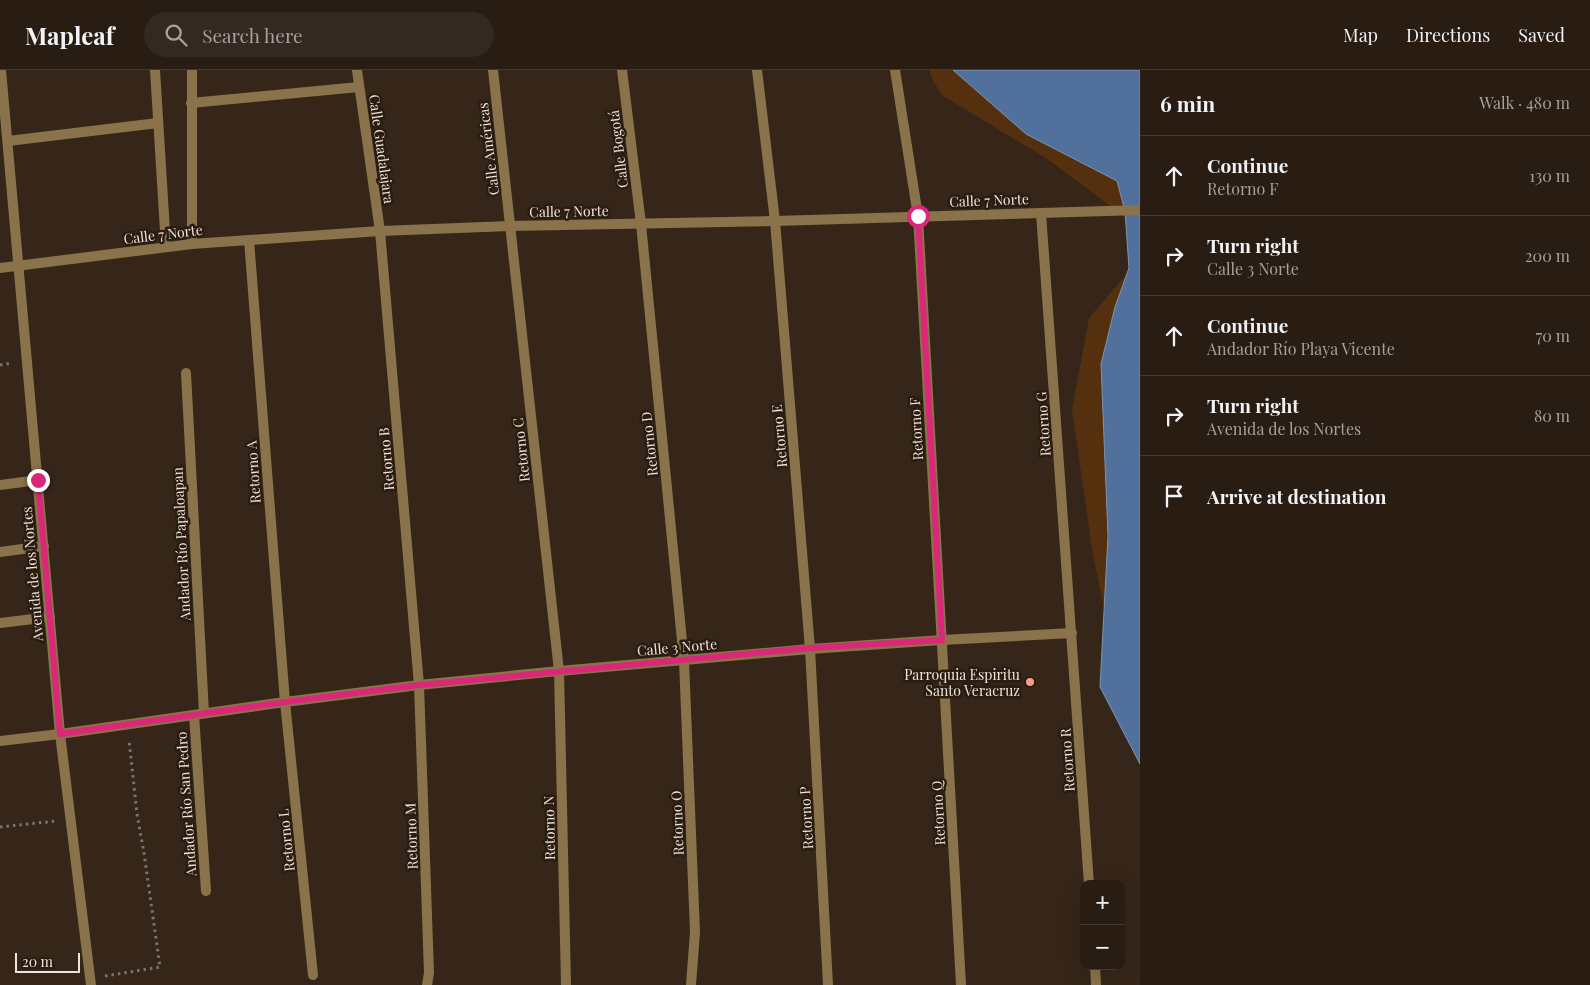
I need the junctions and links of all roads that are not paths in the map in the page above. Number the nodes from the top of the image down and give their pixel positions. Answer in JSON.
{"nodes":[{"id":1,"x":1,"y":70,"type":"edge"},
{"id":2,"x":155,"y":70,"type":"edge"},
{"id":3,"x":192,"y":70,"type":"edge"},
{"id":4,"x":357,"y":70,"type":"edge"},
{"id":5,"x":493,"y":70,"type":"edge"},
{"id":6,"x":622,"y":70,"type":"edge"},
{"id":7,"x":758,"y":70,"type":"edge"},
{"id":8,"x":895,"y":70,"type":"edge"},
{"id":9,"x":359,"y":87,"type":"junction"},
{"id":10,"x":191,"y":103,"type":"junction"},
{"id":11,"x":158,"y":123,"type":"junction"},
{"id":12,"x":8,"y":141,"type":"junction"},
{"id":13,"x":1140,"y":210,"type":"edge"},
{"id":14,"x":1041,"y":213,"type":"junction"},
{"id":15,"x":918,"y":216,"type":"junction"},
{"id":16,"x":774,"y":221,"type":"junction"},
{"id":17,"x":641,"y":224,"type":"junction"},
{"id":18,"x":511,"y":226,"type":"junction"},
{"id":19,"x":380,"y":231,"type":"junction"},
{"id":20,"x":249,"y":240,"type":"junction"},
{"id":21,"x":192,"y":244,"type":"junction"},
{"id":22,"x":166,"y":247,"type":"junction"},
{"id":23,"x":19,"y":266,"type":"junction"},
{"id":24,"x":0,"y":268,"type":"edge"},
{"id":25,"x":186,"y":373,"type":"dead end"},
{"id":26,"x":38,"y":480,"type":"junction"},
{"id":27,"x":0,"y":485,"type":"edge"},
{"id":28,"x":44,"y":546,"type":"junction"},
{"id":29,"x":0,"y":552,"type":"edge"},
{"id":30,"x":50,"y":617,"type":"junction"},
{"id":31,"x":0,"y":623,"type":"edge"},
{"id":32,"x":1072,"y":634,"type":"junction"},
{"id":33,"x":942,"y":640,"type":"junction"},
{"id":34,"x":810,"y":648,"type":"junction"},
{"id":35,"x":684,"y":661,"type":"junction"},
{"id":36,"x":559,"y":671,"type":"junction"},
{"id":37,"x":419,"y":685,"type":"junction"},
{"id":38,"x":285,"y":702,"type":"junction"},
{"id":39,"x":199,"y":714,"type":"junction"},
{"id":40,"x":60,"y":734,"type":"junction"},
{"id":41,"x":0,"y":740,"type":"edge"},
{"id":42,"x":1089,"y":880,"type":"edge"},
{"id":43,"x":206,"y":891,"type":"dead end"},
{"id":44,"x":1095,"y":970,"type":"edge"},
{"id":45,"x":313,"y":975,"type":"dead end"},
{"id":46,"x":90,"y":982,"type":"edge"},
{"id":47,"x":427,"y":985,"type":"edge"},
{"id":48,"x":566,"y":985,"type":"edge"},
{"id":49,"x":692,"y":985,"type":"edge"},
{"id":50,"x":828,"y":985,"type":"edge"},
{"id":51,"x":961,"y":985,"type":"edge"},
{"id":52,"x":1096,"y":985,"type":"edge"}],
"edges":[{"from":1,"to":12,"type":"street","name":"Avenida de los Nortes"},
{"from":2,"to":11,"type":"street"},
{"from":3,"to":10,"type":"street"},
{"from":4,"to":9,"type":"street","name":"Calle Guadalajara"},
{"from":5,"to":18,"type":"street","name":"Calle Américas"},
{"from":6,"to":17,"type":"street","name":"Calle Bogotá"},
{"from":7,"to":16,"type":"street","name":"Retorno E"},
{"from":8,"to":15,"type":"street","name":"Retorno F"},
{"from":9,"to":10,"type":"street"},
{"from":9,"to":19,"type":"street","name":"Calle Guadalajara"},
{"from":10,"to":21,"type":"street"},
{"from":11,"to":12,"type":"street"},
{"from":11,"to":22,"type":"street"},
{"from":12,"to":23,"type":"street","name":"Avenida de los Nortes"},
{"from":13,"to":14,"type":"street","name":"Calle 7 Norte"},
{"from":14,"to":15,"type":"street","name":"Calle 7 Norte"},
{"from":14,"to":32,"type":"street","name":"Retorno G"},
{"from":15,"to":16,"type":"street","name":"Calle 7 Norte"},
{"from":15,"to":33,"type":"street","name":"Retorno F"},
{"from":16,"to":17,"type":"street","name":"Calle 7 Norte"},
{"from":16,"to":34,"type":"street","name":"Retorno E"},
{"from":17,"to":18,"type":"street","name":"Calle 7 Norte"},
{"from":17,"to":35,"type":"street","name":"Retorno D"},
{"from":18,"to":19,"type":"street","name":"Calle 7 Norte"},
{"from":18,"to":36,"type":"street","name":"Retorno C"},
{"from":19,"to":20,"type":"street","name":"Calle 7 Norte"},
{"from":19,"to":37,"type":"street","name":"Retorno B"},
{"from":20,"to":21,"type":"street","name":"Calle 7 Norte"},
{"from":20,"to":38,"type":"street","name":"Retorno A"},
{"from":21,"to":22,"type":"street","name":"Calle 7 Norte"},
{"from":22,"to":23,"type":"street","name":"Calle 7 Norte"},
{"from":23,"to":24,"type":"street","name":"Calle 7 Norte"},
{"from":23,"to":26,"type":"street","name":"Avenida de los Nortes"},
{"from":25,"to":39,"type":"street","name":"Andador Río Papaloapan"},
{"from":26,"to":27,"type":"street"},
{"from":26,"to":28,"type":"street","name":"Avenida de los Nortes"},
{"from":28,"to":29,"type":"street"},
{"from":28,"to":30,"type":"street","name":"Avenida de los Nortes"},
{"from":30,"to":31,"type":"street"},
{"from":30,"to":40,"type":"street","name":"Avenida de los Nortes"},
{"from":32,"to":33,"type":"street","name":"Calle 3 Norte"},
{"from":32,"to":42,"type":"street","name":"Retorno R"},
{"from":33,"to":34,"type":"street","name":"Calle 3 Norte"},
{"from":33,"to":51,"type":"street","name":"Retorno Q"},
{"from":34,"to":35,"type":"street","name":"Calle 3 Norte"},
{"from":34,"to":50,"type":"street","name":"Retorno P"},
{"from":35,"to":36,"type":"street","name":"Calle 3 Norte"},
{"from":35,"to":49,"type":"street","name":"Retorno O"},
{"from":36,"to":37,"type":"street","name":"Calle 3 Norte"},
{"from":36,"to":48,"type":"street","name":"Retorno N"},
{"from":37,"to":38,"type":"street","name":"Calle 3 Norte"},
{"from":37,"to":47,"type":"street","name":"Retorno M"},
{"from":38,"to":39,"type":"street","name":"Calle 3 Norte"},
{"from":38,"to":45,"type":"street","name":"Retorno L"},
{"from":39,"to":40,"type":"street","name":"Calle 3 Norte"},
{"from":39,"to":43,"type":"street","name":"Andador Río San Pedro"},
{"from":40,"to":41,"type":"street","name":"Calle 3 Norte"},
{"from":40,"to":46,"type":"street","name":"Avenida de los Nortes"},
{"from":44,"to":52,"type":"street"}]}
